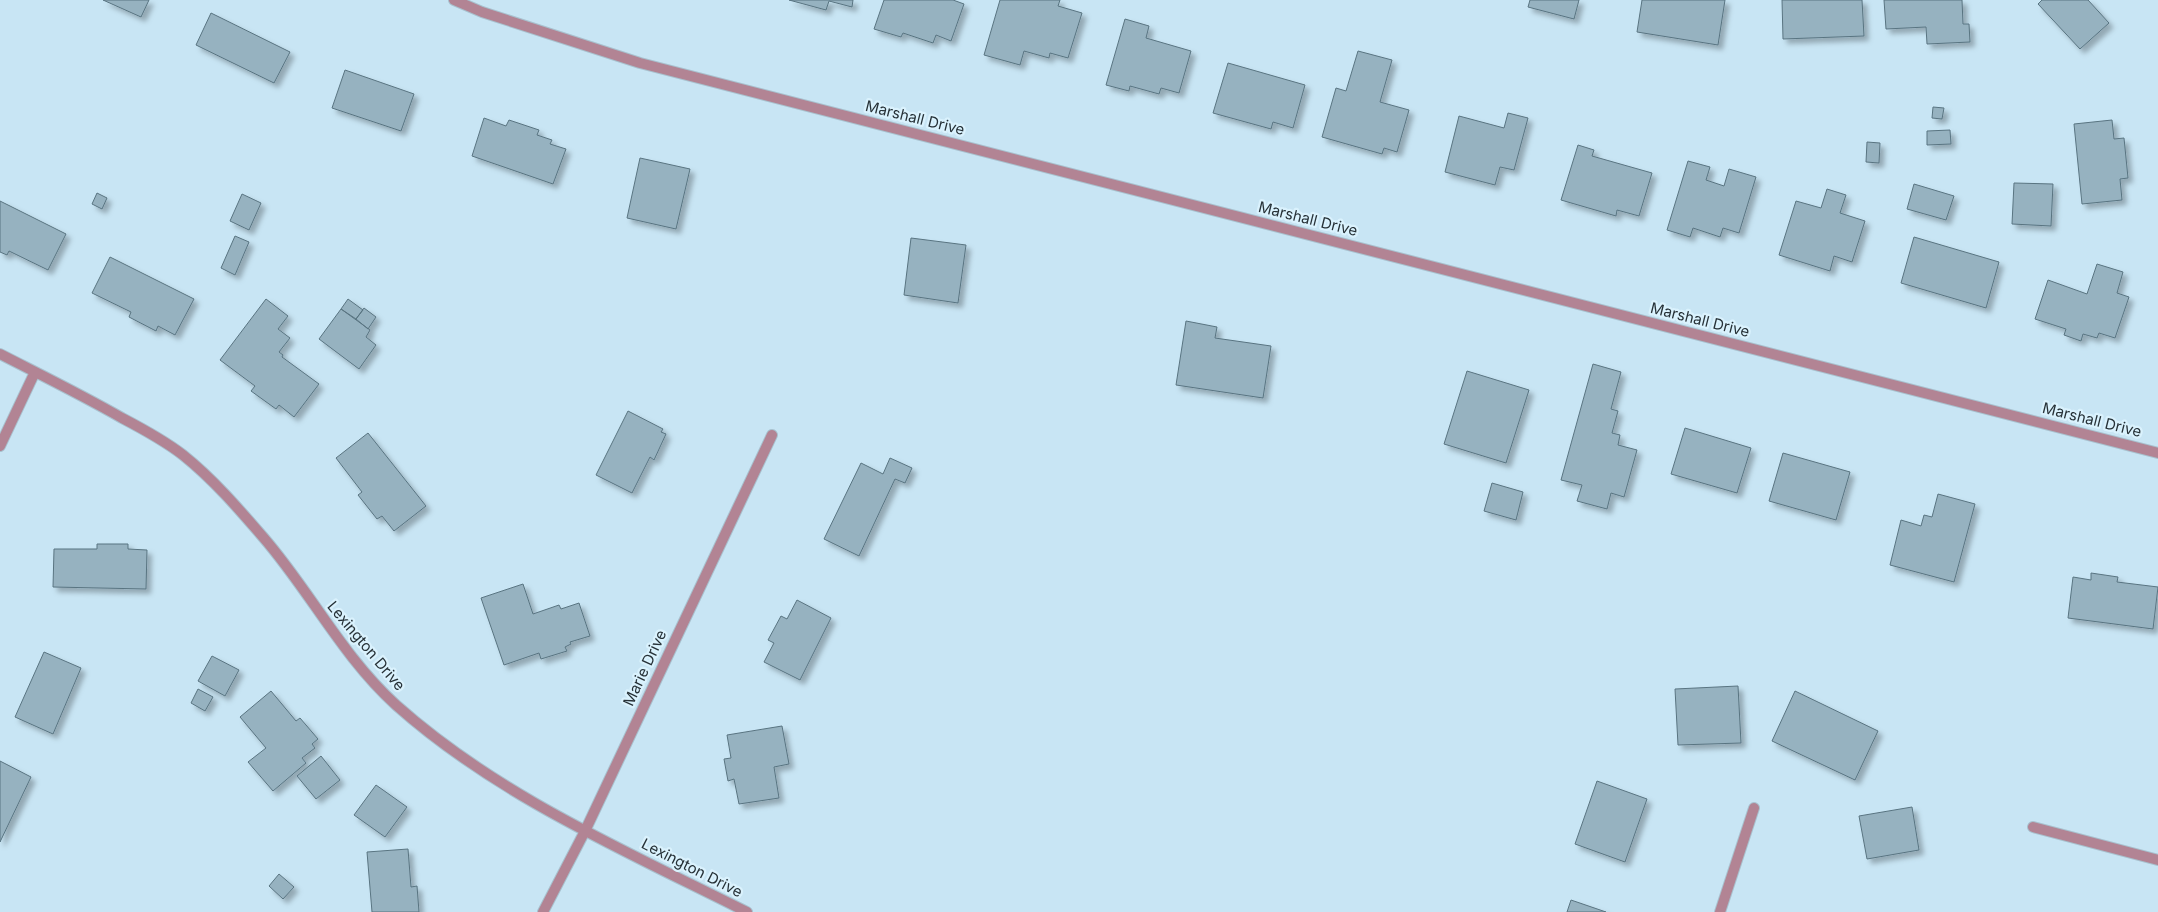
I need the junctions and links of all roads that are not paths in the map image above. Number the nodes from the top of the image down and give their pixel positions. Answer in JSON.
{"nodes":[{"id":1,"x":454,"y":0,"type":"edge"},
{"id":2,"x":0,"y":354,"type":"edge"},
{"id":3,"x":35,"y":372,"type":"junction"},
{"id":4,"x":772,"y":435,"type":"dead end"},
{"id":5,"x":0,"y":446,"type":"edge"},
{"id":6,"x":2158,"y":453,"type":"edge"},
{"id":7,"x":1754,"y":808,"type":"dead end"},
{"id":8,"x":2033,"y":826,"type":"dead end"},
{"id":9,"x":585,"y":831,"type":"junction"},
{"id":10,"x":2158,"y":860,"type":"edge"},
{"id":11,"x":543,"y":912,"type":"edge"},
{"id":12,"x":747,"y":912,"type":"edge"},
{"id":13,"x":1720,"y":912,"type":"edge"}],
"edges":[{"from":1,"to":6,"type":"street","name":"Marshall Drive"},
{"from":2,"to":3,"type":"street","name":"Lexington Drive"},
{"from":3,"to":5,"type":"street"},
{"from":3,"to":9,"type":"street","name":"Lexington Drive"},
{"from":4,"to":9,"type":"street","name":"Marie Drive"},
{"from":7,"to":13,"type":"street"},
{"from":8,"to":10,"type":"street"},
{"from":9,"to":11,"type":"street","name":"Marie Drive"},
{"from":9,"to":12,"type":"street","name":"Lexington Drive"}]}
